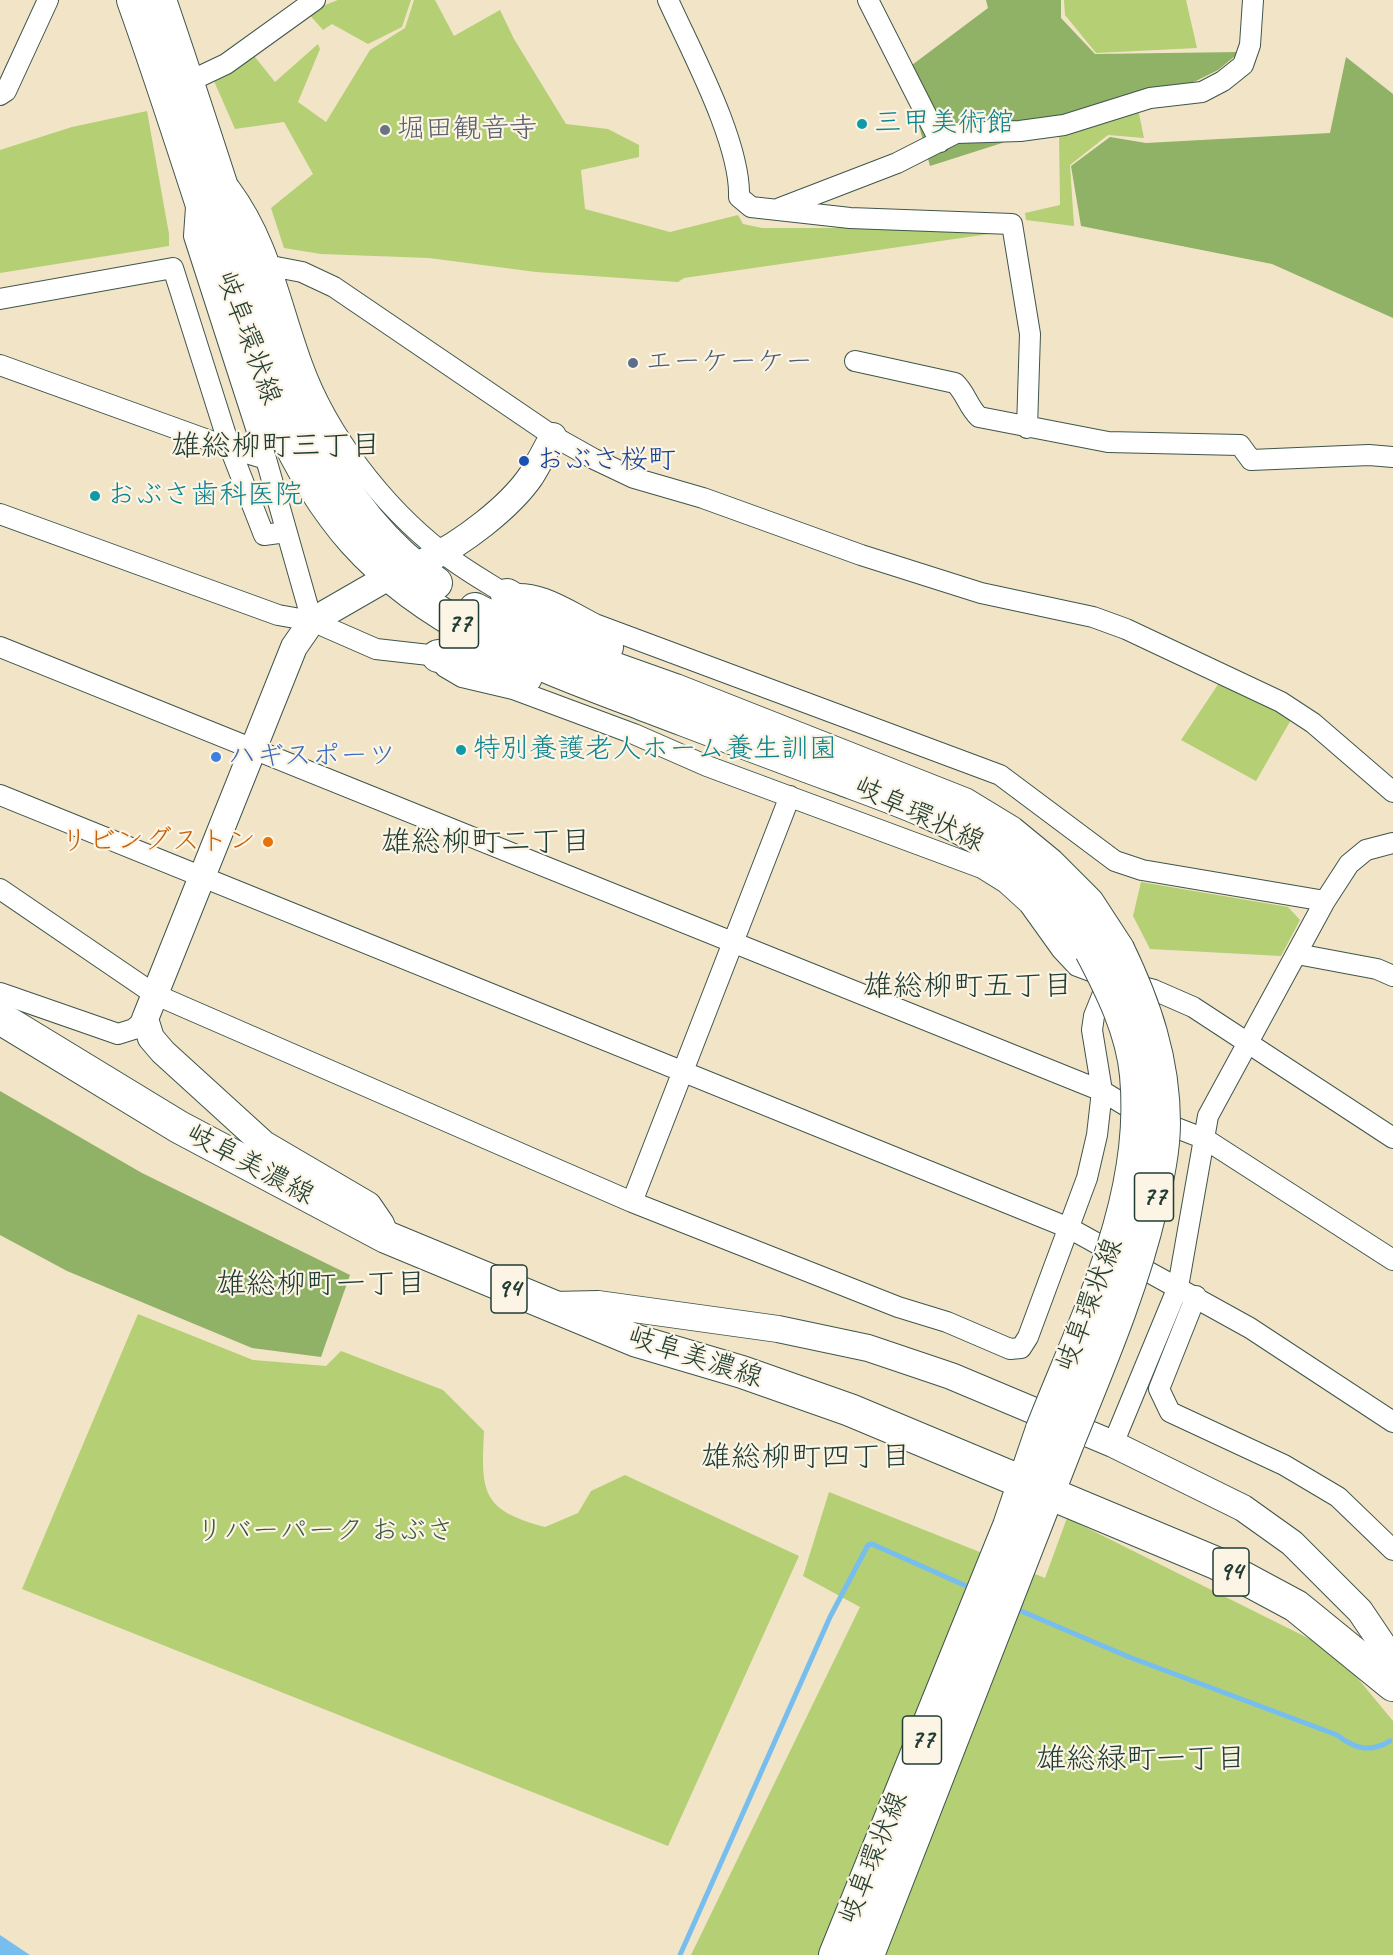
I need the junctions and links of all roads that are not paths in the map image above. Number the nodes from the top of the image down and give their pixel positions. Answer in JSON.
{"nodes":[{"id":1,"x":48,"y":0,"type":"edge"},
{"id":2,"x":133,"y":0,"type":"edge"},
{"id":3,"x":160,"y":0,"type":"edge"},
{"id":4,"x":315,"y":0,"type":"edge"},
{"id":5,"x":668,"y":0,"type":"edge"},
{"id":6,"x":868,"y":0,"type":"edge"},
{"id":7,"x":1253,"y":0,"type":"edge"},
{"id":8,"x":188,"y":82,"type":"junction"},
{"id":9,"x":0,"y":95,"type":"edge"},
{"id":10,"x":940,"y":142,"type":"junction"},
{"id":11,"x":207,"y":181,"type":"junction"},
{"id":12,"x":777,"y":209,"type":"junction"},
{"id":13,"x":271,"y":266,"type":"junction"},
{"id":14,"x":0,"y":299,"type":"edge"},
{"id":15,"x":855,"y":361,"type":"dead end"},
{"id":16,"x":0,"y":365,"type":"edge"},
{"id":17,"x":1027,"y":428,"type":"junction"},
{"id":18,"x":554,"y":436,"type":"junction"},
{"id":19,"x":230,"y":448,"type":"junction"},
{"id":20,"x":1393,"y":457,"type":"edge"},
{"id":21,"x":266,"y":459,"type":"junction"},
{"id":22,"x":0,"y":514,"type":"edge"},
{"id":23,"x":286,"y":532,"type":"junction"},
{"id":24,"x":435,"y":557,"type":"junction"},
{"id":25,"x":378,"y":583,"type":"dead end"},
{"id":26,"x":507,"y":595,"type":"junction"},
{"id":27,"x":312,"y":621,"type":"junction"},
{"id":28,"x":0,"y":647,"type":"edge"},
{"id":29,"x":438,"y":657,"type":"junction"},
{"id":30,"x":252,"y":748,"type":"junction"},
{"id":31,"x":1393,"y":792,"type":"edge"},
{"id":32,"x":0,"y":795,"type":"edge"},
{"id":33,"x":789,"y":796,"type":"junction"},
{"id":34,"x":953,"y":812,"type":"junction"},
{"id":35,"x":1393,"y":843,"type":"edge"},
{"id":36,"x":201,"y":877,"type":"junction"},
{"id":37,"x":0,"y":889,"type":"edge"},
{"id":38,"x":1325,"y":901,"type":"junction"},
{"id":39,"x":732,"y":944,"type":"junction"},
{"id":40,"x":1297,"y":954,"type":"junction"},
{"id":41,"x":1106,"y":959,"type":"junction"},
{"id":42,"x":1393,"y":976,"type":"edge"},
{"id":43,"x":0,"y":993,"type":"edge"},
{"id":44,"x":154,"y":994,"type":"junction"},
{"id":45,"x":0,"y":1018,"type":"edge"},
{"id":46,"x":145,"y":1019,"type":"junction"},
{"id":47,"x":1247,"y":1041,"type":"junction"},
{"id":48,"x":682,"y":1072,"type":"junction"},
{"id":49,"x":1102,"y":1091,"type":"junction"},
{"id":50,"x":1393,"y":1138,"type":"edge"},
{"id":51,"x":1205,"y":1139,"type":"junction"},
{"id":52,"x":632,"y":1202,"type":"junction"},
{"id":53,"x":1069,"y":1228,"type":"junction"},
{"id":54,"x":386,"y":1238,"type":"junction"},
{"id":55,"x":1393,"y":1260,"type":"edge"},
{"id":56,"x":1178,"y":1287,"type":"junction"},
{"id":57,"x":1196,"y":1296,"type":"junction"},
{"id":58,"x":547,"y":1305,"type":"junction"},
{"id":59,"x":1393,"y":1422,"type":"edge"},
{"id":60,"x":1113,"y":1444,"type":"junction"},
{"id":61,"x":1036,"y":1487,"type":"junction"},
{"id":62,"x":1021,"y":1532,"type":"junction"},
{"id":63,"x":1393,"y":1550,"type":"edge"},
{"id":64,"x":1393,"y":1660,"type":"edge"},
{"id":65,"x":1393,"y":1685,"type":"edge"},
{"id":66,"x":835,"y":1955,"type":"edge"},
{"id":67,"x":868,"y":1955,"type":"edge"}],
"edges":[{"from":1,"to":9,"type":"street"},
{"from":2,"to":11,"type":"main road","name":"岐阜環状線","number":"77"},
{"from":3,"to":8,"type":"main road","name":"岐阜環状線","number":"77"},
{"from":4,"to":8,"type":"street"},
{"from":5,"to":12,"type":"street"},
{"from":6,"to":10,"type":"street"},
{"from":7,"to":10,"type":"street"},
{"from":8,"to":11,"type":"main road","name":"岐阜環状線","number":"77"},
{"from":10,"to":12,"type":"street"},
{"from":11,"to":13,"type":"street"},
{"from":11,"to":21,"type":"street"},
{"from":11,"to":34,"type":"main road","name":"岐阜環状線","number":"77"},
{"from":12,"to":17,"type":"street"},
{"from":13,"to":18,"type":"street"},
{"from":13,"to":24,"type":"street"},
{"from":14,"to":19,"type":"street"},
{"from":15,"to":17,"type":"street"},
{"from":16,"to":19,"type":"street"},
{"from":17,"to":20,"type":"street"},
{"from":18,"to":24,"type":"street"},
{"from":18,"to":31,"type":"street"},
{"from":19,"to":21,"type":"street"},
{"from":19,"to":23,"type":"street"},
{"from":21,"to":23,"type":"street"},
{"from":22,"to":27,"type":"street"},
{"from":23,"to":27,"type":"street"},
{"from":24,"to":26,"type":"street"},
{"from":25,"to":27,"type":"street"},
{"from":26,"to":34,"type":"main road","number":"77"},
{"from":26,"to":38,"type":"street"},
{"from":27,"to":29,"type":"street"},
{"from":27,"to":30,"type":"street"},
{"from":28,"to":30,"type":"street"},
{"from":29,"to":33,"type":"street"},
{"from":29,"to":34,"type":"main road","number":"77"},
{"from":30,"to":36,"type":"street"},
{"from":30,"to":39,"type":"street"},
{"from":32,"to":36,"type":"street"},
{"from":33,"to":39,"type":"street"},
{"from":33,"to":41,"type":"street"},
{"from":34,"to":41,"type":"main road","name":"岐阜環状線","number":"77"},
{"from":35,"to":38,"type":"street"},
{"from":36,"to":44,"type":"street"},
{"from":36,"to":48,"type":"street"},
{"from":37,"to":44,"type":"street"},
{"from":38,"to":40,"type":"street"},
{"from":39,"to":48,"type":"street"},
{"from":39,"to":49,"type":"street"},
{"from":40,"to":42,"type":"street"},
{"from":40,"to":47,"type":"street"},
{"from":41,"to":47,"type":"street"},
{"from":41,"to":49,"type":"street"},
{"from":41,"to":61,"type":"main road","name":"岐阜環状線","number":"77","bridge":true},
{"from":43,"to":46,"type":"street"},
{"from":44,"to":46,"type":"street"},
{"from":44,"to":52,"type":"street"},
{"from":45,"to":54,"type":"main road","name":"岐阜美濃線","number":"94"},
{"from":46,"to":54,"type":"street"},
{"from":47,"to":50,"type":"street"},
{"from":47,"to":51,"type":"street"},
{"from":48,"to":52,"type":"street"},
{"from":48,"to":53,"type":"street"},
{"from":49,"to":51,"type":"street"},
{"from":49,"to":53,"type":"street"},
{"from":51,"to":55,"type":"street"},
{"from":51,"to":56,"type":"street"},
{"from":52,"to":53,"type":"street"},
{"from":53,"to":56,"type":"street"},
{"from":54,"to":58,"type":"main road","name":"岐阜美濃線","number":"94"},
{"from":56,"to":57,"type":"street"},
{"from":56,"to":60,"type":"street"},
{"from":57,"to":59,"type":"street"},
{"from":57,"to":63,"type":"street"},
{"from":58,"to":60,"type":"street"},
{"from":58,"to":61,"type":"main road","name":"岐阜美濃線","number":"94"},
{"from":60,"to":64,"type":"street"},
{"from":61,"to":62,"type":"main road","name":"岐阜環状線","number":"77"},
{"from":61,"to":65,"type":"main road","name":"岐阜美濃線","number":"94"},
{"from":62,"to":66,"type":"main road","name":"岐阜環状線","number":"77"},
{"from":62,"to":67,"type":"main road","name":"岐阜環状線","number":"77"}]}
